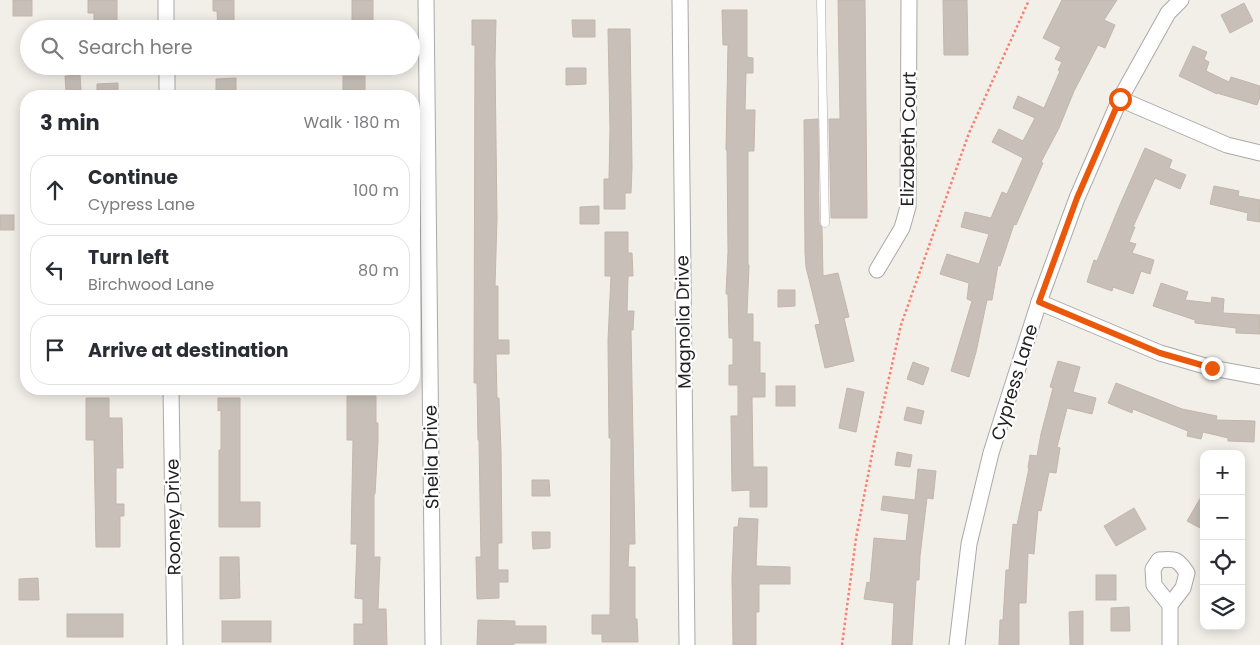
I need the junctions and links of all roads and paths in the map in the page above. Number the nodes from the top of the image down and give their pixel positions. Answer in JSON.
{"nodes":[{"id":1,"x":166,"y":0,"type":"edge"},
{"id":2,"x":426,"y":0,"type":"edge"},
{"id":3,"x":680,"y":0,"type":"edge"},
{"id":4,"x":821,"y":0,"type":"edge"},
{"id":5,"x":909,"y":0,"type":"edge"},
{"id":6,"x":1029,"y":0,"type":"edge"},
{"id":7,"x":1181,"y":0,"type":"edge"},
{"id":8,"x":166,"y":20,"type":"edge"},
{"id":9,"x":167,"y":75,"type":"edge"},
{"id":10,"x":167,"y":90,"type":"edge"},
{"id":11,"x":1120,"y":99,"type":"junction"},
{"id":12,"x":1260,"y":153,"type":"edge"},
{"id":13,"x":825,"y":223,"type":"dead end"},
{"id":14,"x":877,"y":270,"type":"dead end"},
{"id":15,"x":1039,"y":302,"type":"junction"},
{"id":16,"x":1260,"y":377,"type":"edge"},
{"id":17,"x":171,"y":395,"type":"edge"},
{"id":18,"x":1170,"y":605,"type":"dead end"},
{"id":19,"x":175,"y":645,"type":"edge"},
{"id":20,"x":433,"y":645,"type":"edge"},
{"id":21,"x":687,"y":645,"type":"edge"},
{"id":22,"x":842,"y":645,"type":"edge"},
{"id":23,"x":957,"y":645,"type":"edge"},
{"id":24,"x":1170,"y":645,"type":"edge"}],
"edges":[{"from":1,"to":8,"type":"street"},
{"from":2,"to":20,"type":"street","name":"Sheila Drive"},
{"from":3,"to":21,"type":"street","name":"Magnolia Drive"},
{"from":4,"to":13,"type":"lane"},
{"from":5,"to":14,"type":"street","name":"Elizabeth Court"},
{"from":6,"to":22,"type":"path"},
{"from":7,"to":11,"type":"street","name":"Cypress Lane"},
{"from":9,"to":10,"type":"street"},
{"from":11,"to":12,"type":"street"},
{"from":11,"to":15,"type":"street","name":"Cypress Lane"},
{"from":15,"to":16,"type":"street"},
{"from":15,"to":23,"type":"street","name":"Cypress Lane"},
{"from":17,"to":19,"type":"street","name":"Rooney Drive"},
{"from":18,"to":24,"type":"street"}]}
